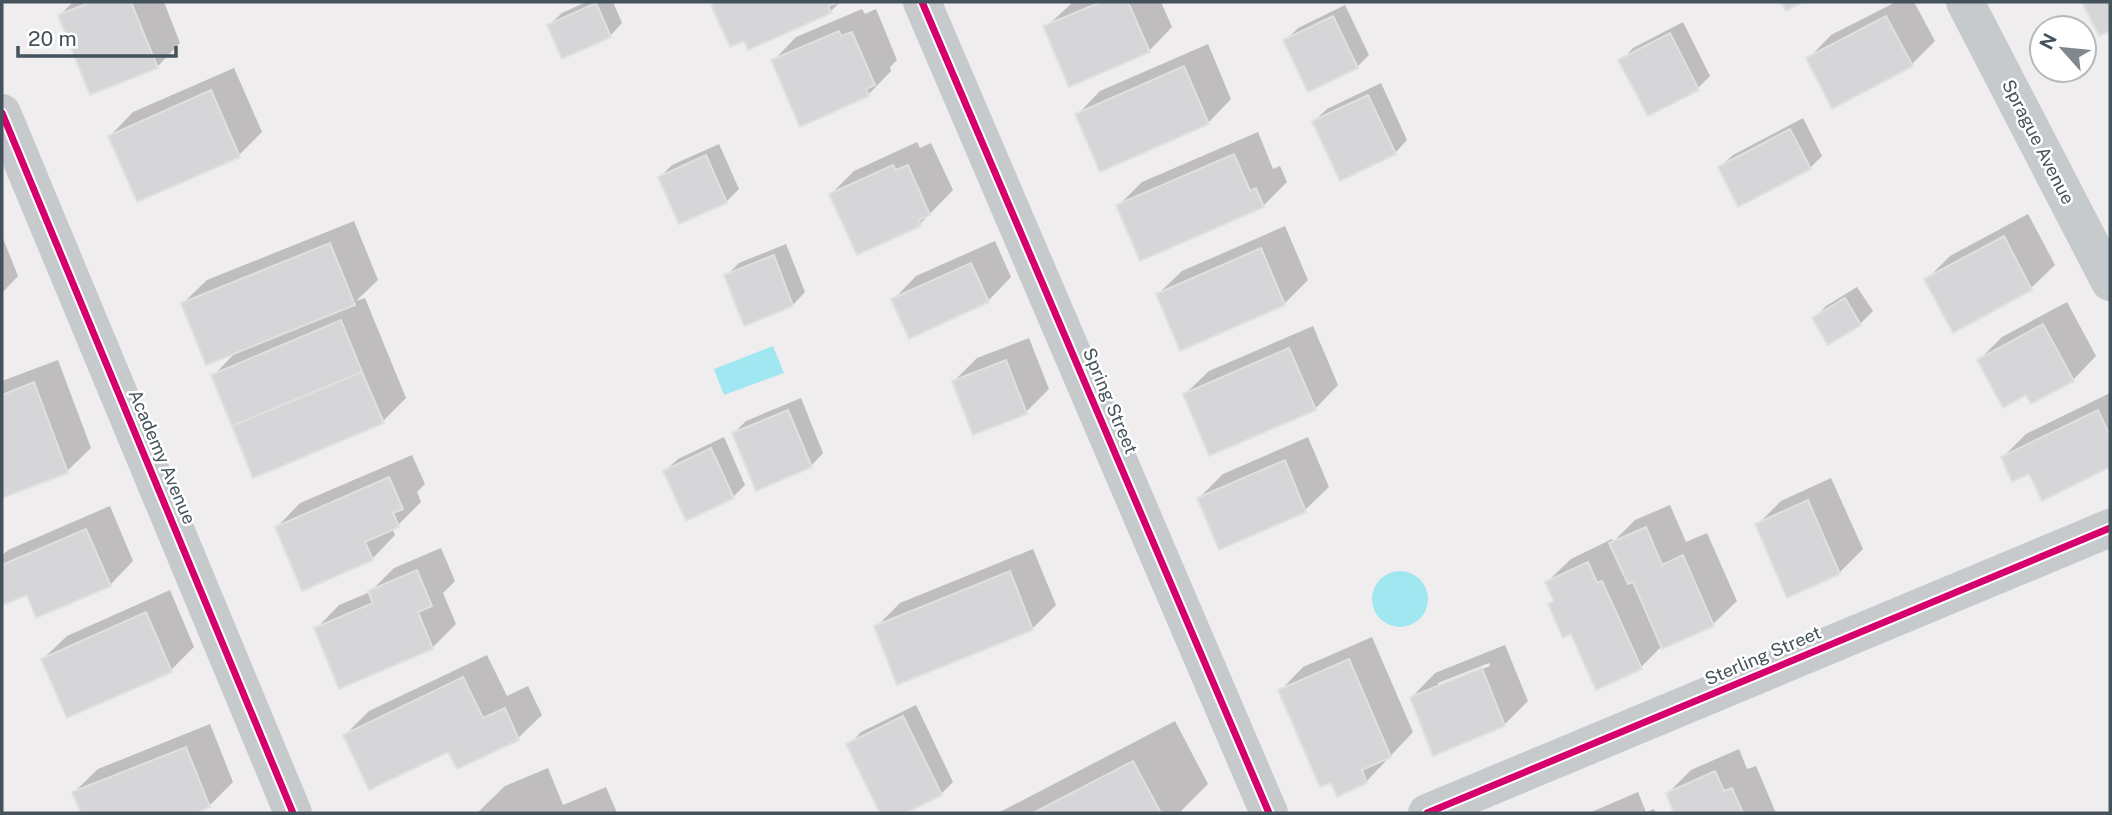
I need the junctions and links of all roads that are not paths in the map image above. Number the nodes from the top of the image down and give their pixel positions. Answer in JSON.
{"nodes":[{"id":1,"x":922,"y":2,"type":"edge"},
{"id":2,"x":1965,"y":2,"type":"edge"},
{"id":3,"x":2,"y":113,"type":"edge"},
{"id":4,"x":2110,"y":282,"type":"edge"},
{"id":5,"x":2110,"y":528,"type":"edge"},
{"id":6,"x":293,"y":813,"type":"edge"},
{"id":7,"x":1269,"y":813,"type":"edge"},
{"id":8,"x":1427,"y":813,"type":"edge"}],
"edges":[{"from":1,"to":7,"type":"street","name":"Spring Street"},
{"from":2,"to":4,"type":"street","name":"Sprague Avenue"},
{"from":3,"to":6,"type":"street","name":"Academy Avenue"},
{"from":5,"to":8,"type":"street","name":"Sterling Street"}]}
